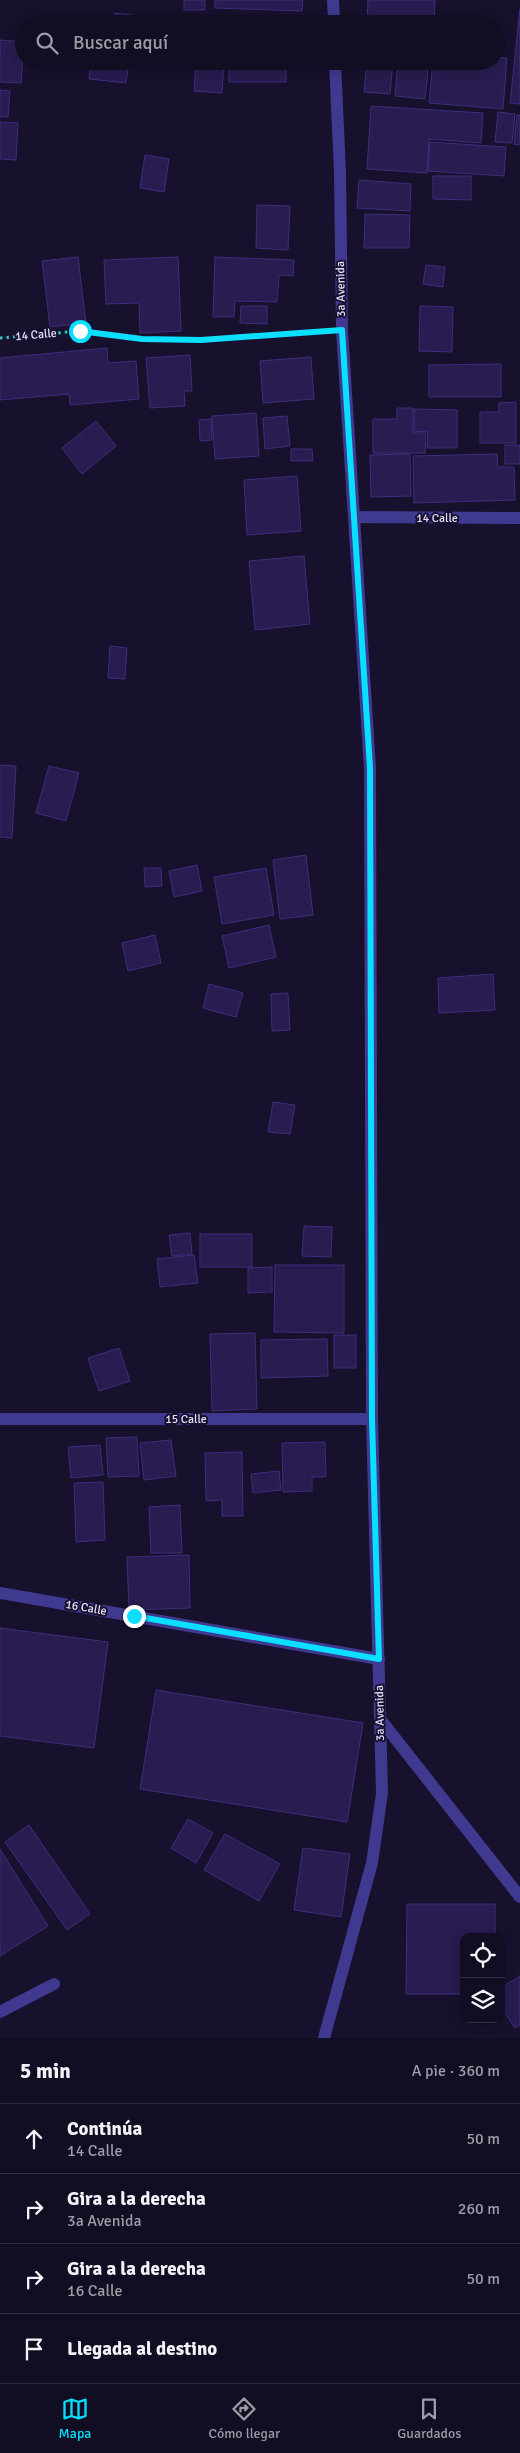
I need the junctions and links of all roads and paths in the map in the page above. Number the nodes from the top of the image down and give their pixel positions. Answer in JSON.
{"nodes":[{"id":1,"x":333,"y":0,"type":"edge"},
{"id":2,"x":334,"y":15,"type":"edge"},
{"id":3,"x":335,"y":70,"type":"edge"},
{"id":4,"x":342,"y":330,"type":"junction"},
{"id":5,"x":0,"y":338,"type":"edge"},
{"id":6,"x":354,"y":517,"type":"junction"},
{"id":7,"x":520,"y":518,"type":"edge"},
{"id":8,"x":372,"y":1419,"type":"junction"},
{"id":9,"x":0,"y":1420,"type":"edge"},
{"id":10,"x":0,"y":1593,"type":"edge"},
{"id":11,"x":379,"y":1659,"type":"junction"},
{"id":12,"x":380,"y":1719,"type":"junction"},
{"id":13,"x":520,"y":1897,"type":"edge"},
{"id":14,"x":54,"y":1984,"type":"dead end"},
{"id":15,"x":0,"y":2012,"type":"edge"},
{"id":16,"x":324,"y":2038,"type":"edge"}],
"edges":[{"from":1,"to":2,"type":"street"},
{"from":3,"to":4,"type":"street","name":"3a Avenida"},
{"from":4,"to":5,"type":"path","name":"14 Calle"},
{"from":4,"to":6,"type":"street","name":"3a Avenida"},
{"from":6,"to":7,"type":"street","name":"14 Calle"},
{"from":6,"to":8,"type":"street","name":"3a Avenida"},
{"from":8,"to":9,"type":"street","name":"15 Calle"},
{"from":8,"to":11,"type":"street","name":"3a Avenida"},
{"from":10,"to":11,"type":"street","name":"16 Calle"},
{"from":11,"to":12,"type":"street","name":"3a Avenida"},
{"from":12,"to":13,"type":"street"},
{"from":12,"to":16,"type":"street","name":"3a Avenida"},
{"from":14,"to":15,"type":"street"}]}
